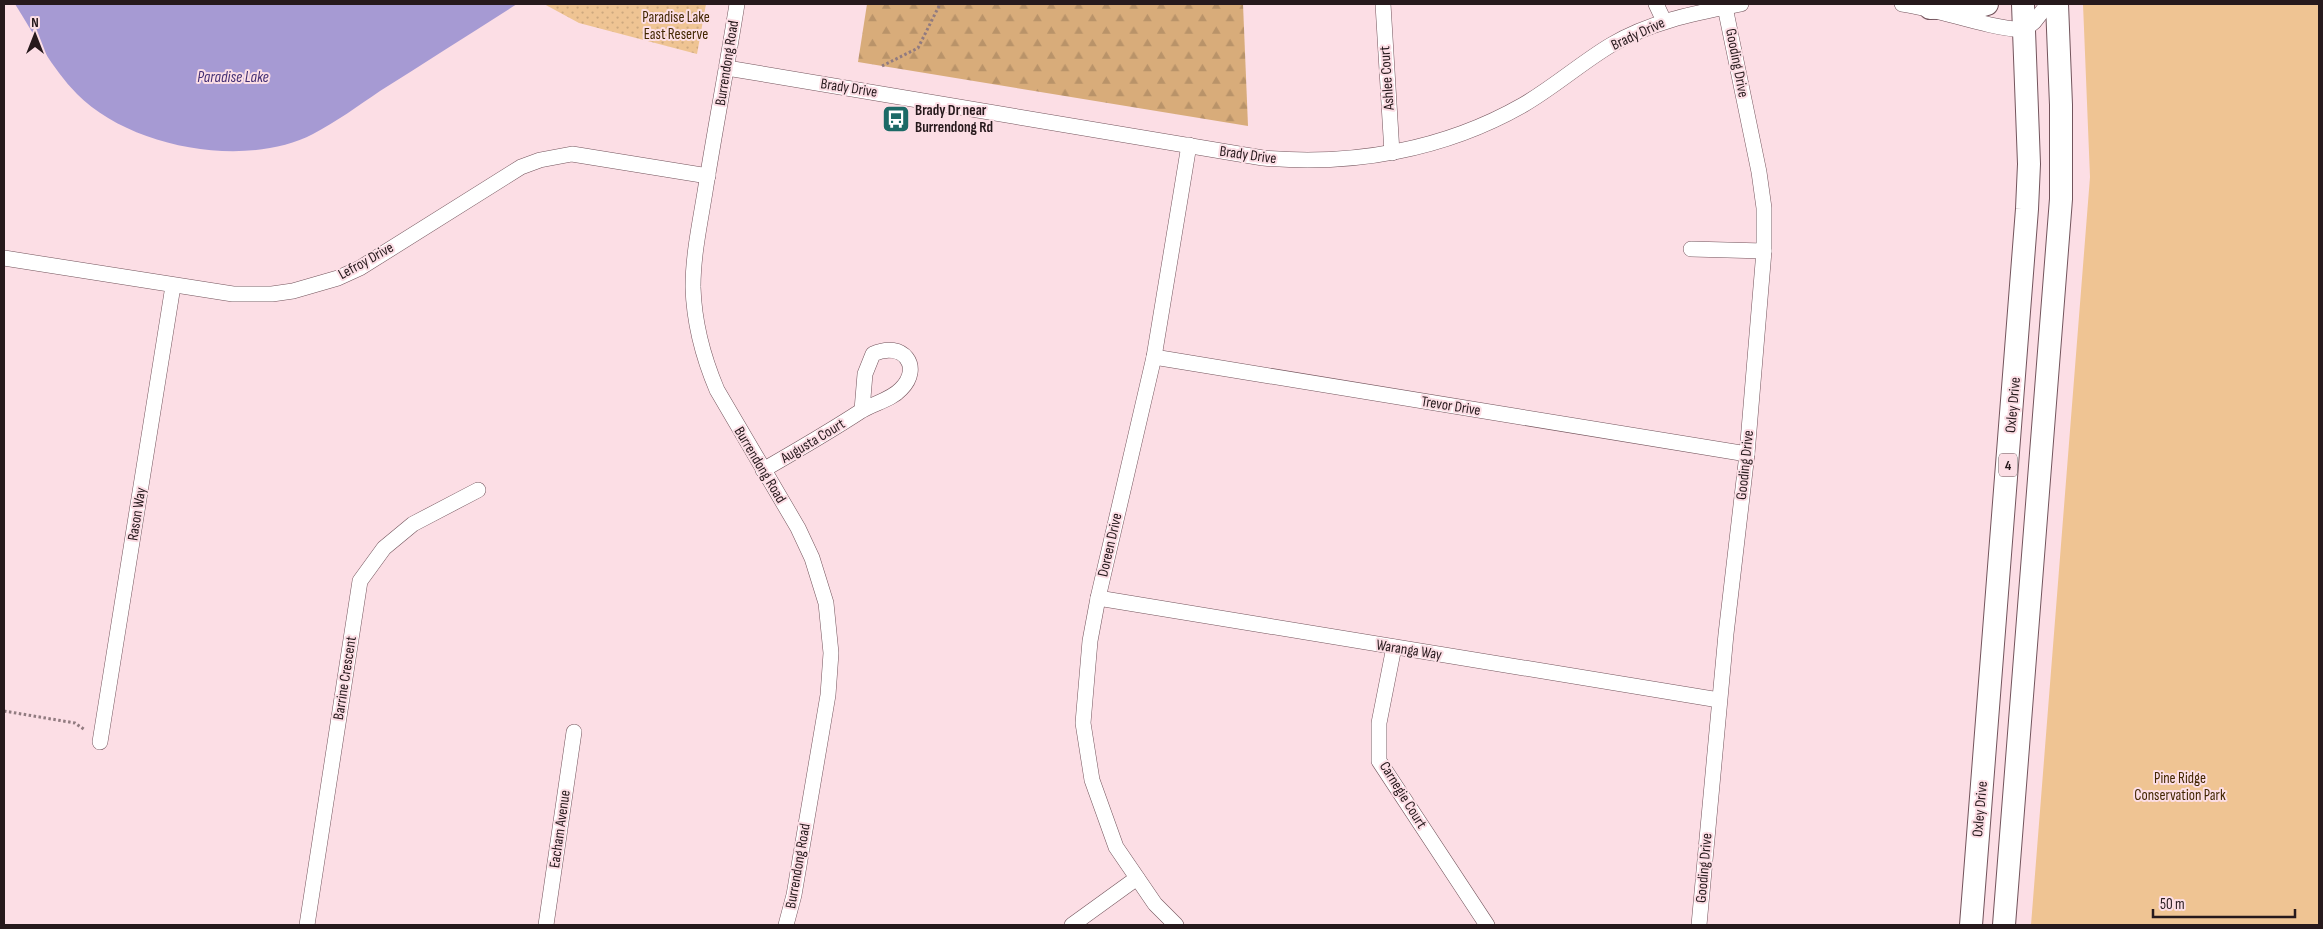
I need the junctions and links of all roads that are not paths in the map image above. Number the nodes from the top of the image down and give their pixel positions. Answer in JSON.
{"nodes":[{"id":1,"x":737,"y":4,"type":"edge"},
{"id":2,"x":1383,"y":4,"type":"edge"},
{"id":3,"x":1656,"y":4,"type":"edge"},
{"id":4,"x":1741,"y":4,"type":"edge"},
{"id":5,"x":1902,"y":4,"type":"edge"},
{"id":6,"x":1987,"y":4,"type":"edge"},
{"id":7,"x":2023,"y":4,"type":"edge"},
{"id":8,"x":2048,"y":4,"type":"edge"},
{"id":9,"x":2057,"y":4,"type":"edge"},
{"id":10,"x":1725,"y":7,"type":"junction"},
{"id":11,"x":1930,"y":8,"type":"junction"},
{"id":12,"x":1664,"y":21,"type":"junction"},
{"id":13,"x":2024,"y":30,"type":"junction"},
{"id":14,"x":727,"y":68,"type":"junction"},
{"id":15,"x":2060,"y":81,"type":"junction"},
{"id":16,"x":1189,"y":145,"type":"junction"},
{"id":17,"x":1392,"y":153,"type":"junction"},
{"id":18,"x":708,"y":176,"type":"junction"},
{"id":19,"x":1691,"y":249,"type":"dead end"},
{"id":20,"x":1764,"y":251,"type":"junction"},
{"id":21,"x":4,"y":258,"type":"edge"},
{"id":22,"x":2022,"y":281,"type":"junction"},
{"id":23,"x":174,"y":286,"type":"junction"},
{"id":24,"x":1154,"y":357,"type":"junction"},
{"id":25,"x":862,"y":410,"type":"dead end"},
{"id":26,"x":1747,"y":454,"type":"junction"},
{"id":27,"x":763,"y":470,"type":"junction"},
{"id":28,"x":478,"y":490,"type":"dead end"},
{"id":29,"x":1098,"y":598,"type":"junction"},
{"id":30,"x":1394,"y":647,"type":"junction"},
{"id":31,"x":1719,"y":700,"type":"junction"},
{"id":32,"x":574,"y":732,"type":"dead end"},
{"id":33,"x":100,"y":742,"type":"road end"},
{"id":34,"x":1137,"y":878,"type":"junction"},
{"id":35,"x":307,"y":925,"type":"edge"},
{"id":36,"x":546,"y":925,"type":"edge"},
{"id":37,"x":786,"y":925,"type":"edge"},
{"id":38,"x":1072,"y":925,"type":"edge"},
{"id":39,"x":1176,"y":925,"type":"edge"},
{"id":40,"x":1487,"y":925,"type":"edge"},
{"id":41,"x":1699,"y":925,"type":"edge"},
{"id":42,"x":1971,"y":925,"type":"edge"},
{"id":43,"x":2004,"y":925,"type":"edge"}],
"edges":[{"from":1,"to":14,"type":"street","name":"Burrendong Road"},
{"from":2,"to":17,"type":"street","name":"Ashlee Court"},
{"from":3,"to":12,"type":"street"},
{"from":4,"to":10,"type":"street","name":"Brady Drive"},
{"from":5,"to":11,"type":"street"},
{"from":6,"to":11,"type":"main road"},
{"from":7,"to":13,"type":"main road","name":"Oxley Drive","number":"4"},
{"from":8,"to":13,"type":"street"},
{"from":9,"to":15,"type":"main road"},
{"from":10,"to":12,"type":"street","name":"Brady Drive"},
{"from":10,"to":20,"type":"street","name":"Gooding Drive"},
{"from":11,"to":13,"type":"street"},
{"from":12,"to":17,"type":"street","name":"Brady Drive"},
{"from":13,"to":22,"type":"main road","name":"Oxley Drive","number":"4"},
{"from":14,"to":16,"type":"street","name":"Brady Drive"},
{"from":14,"to":18,"type":"street","name":"Burrendong Road"},
{"from":15,"to":22,"type":"main road"},
{"from":15,"to":43,"type":"main road"},
{"from":16,"to":17,"type":"street","name":"Brady Drive"},
{"from":16,"to":24,"type":"street","name":"Doreen Drive"},
{"from":18,"to":23,"type":"street","name":"Lefroy Drive"},
{"from":18,"to":27,"type":"street","name":"Burrendong Road"},
{"from":19,"to":20,"type":"street"},
{"from":20,"to":26,"type":"street","name":"Gooding Drive"},
{"from":21,"to":23,"type":"street","name":"Lefroy Drive"},
{"from":22,"to":42,"type":"main road","name":"Oxley Drive","number":"4"},
{"from":23,"to":33,"type":"street","name":"Rason Way"},
{"from":24,"to":26,"type":"street","name":"Trevor Drive"},
{"from":24,"to":29,"type":"street","name":"Doreen Drive"},
{"from":25,"to":27,"type":"street","name":"Augusta Court"},
{"from":26,"to":31,"type":"street","name":"Gooding Drive"},
{"from":27,"to":37,"type":"street","name":"Burrendong Road"},
{"from":28,"to":35,"type":"street","name":"Barrine Crescent"},
{"from":29,"to":30,"type":"street","name":"Waranga Way"},
{"from":29,"to":34,"type":"street","name":"Doreen Drive"},
{"from":30,"to":31,"type":"street","name":"Waranga Way"},
{"from":30,"to":40,"type":"street","name":"Carnegie Court"},
{"from":31,"to":41,"type":"street","name":"Gooding Drive"},
{"from":32,"to":36,"type":"street","name":"Eacham Avenue"},
{"from":34,"to":38,"type":"street"},
{"from":34,"to":39,"type":"street","name":"Doreen Drive"}]}
